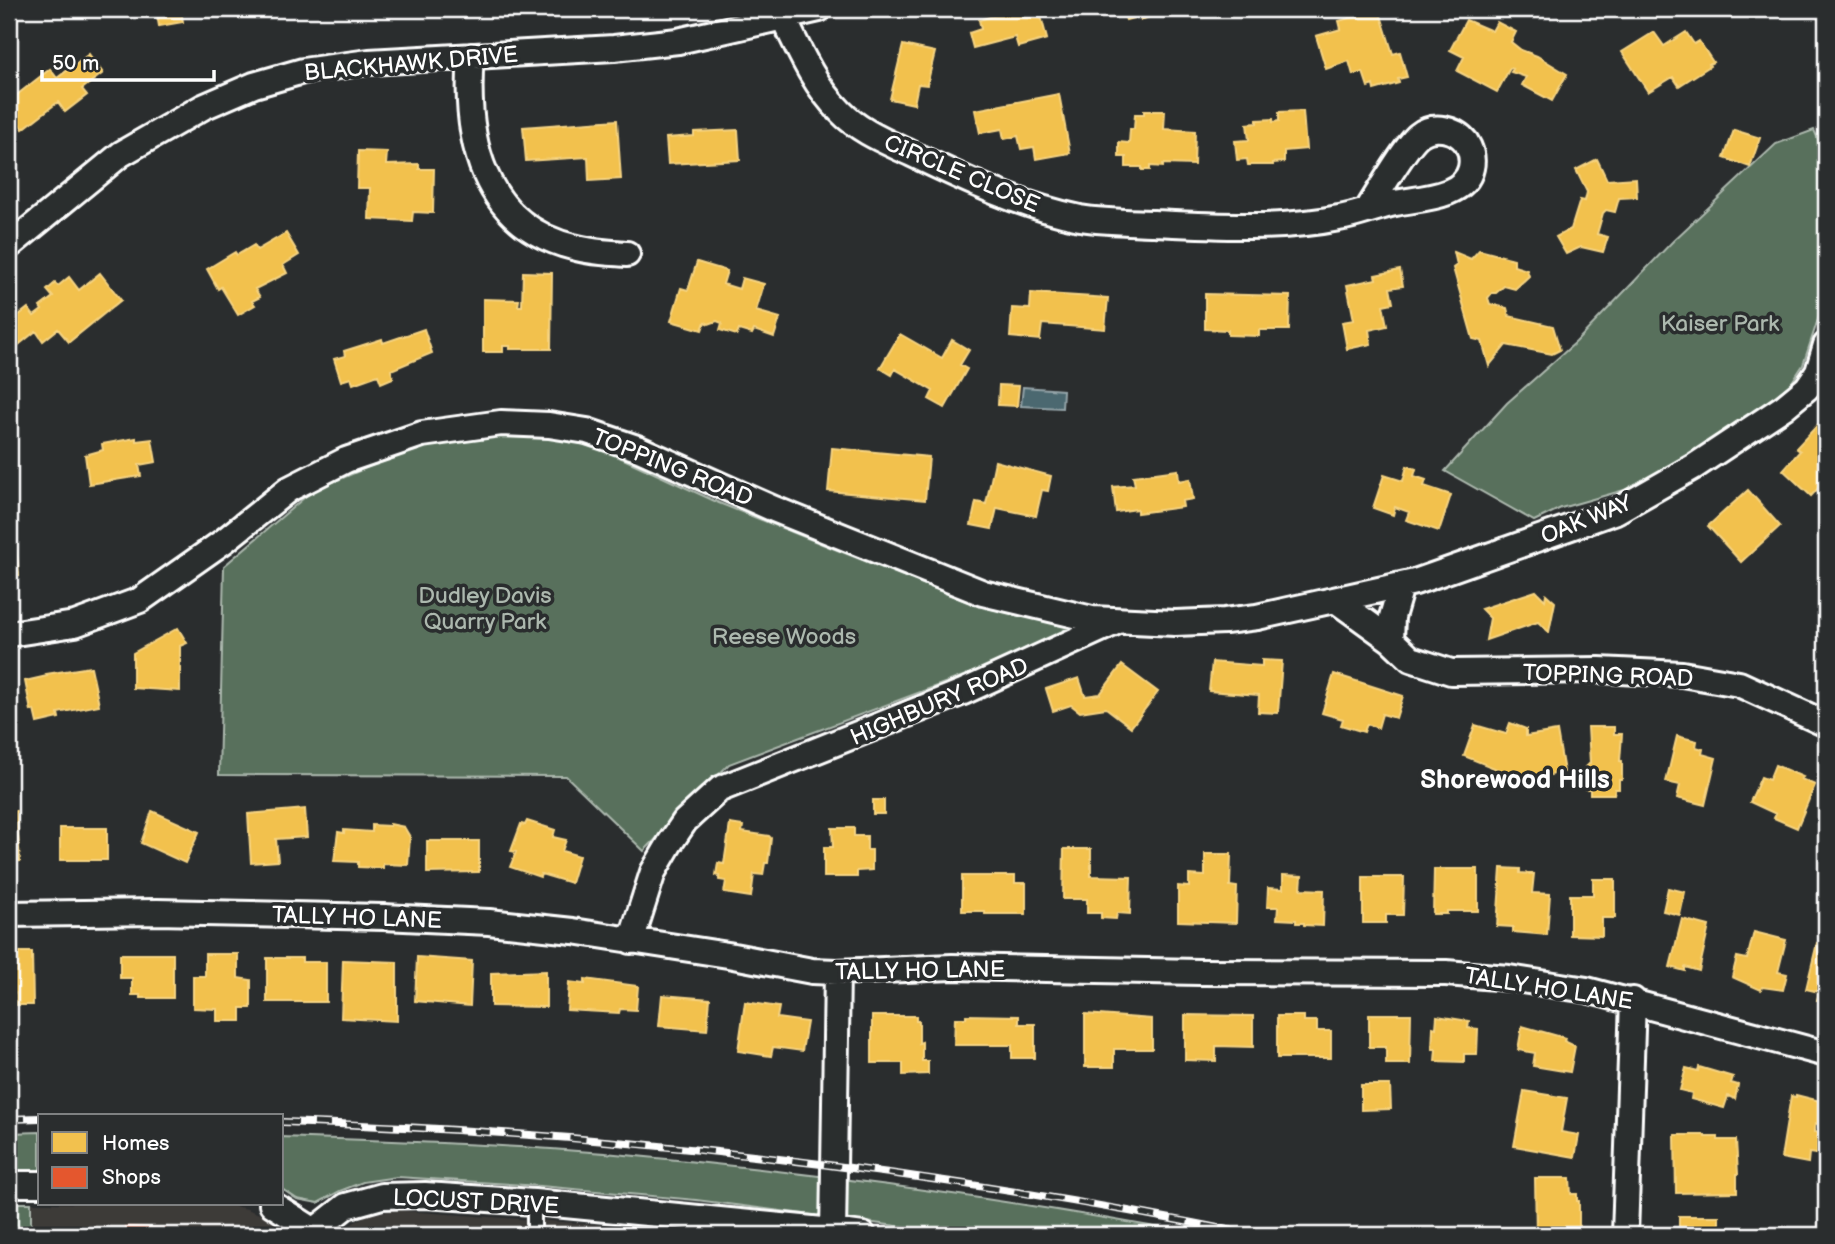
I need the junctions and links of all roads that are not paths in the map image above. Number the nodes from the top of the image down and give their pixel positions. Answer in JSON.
{"nodes":[{"id":1,"x":820,"y":9,"type":"edge"},
{"id":2,"x":783,"y":17,"type":"junction"},
{"id":3,"x":471,"y":56,"type":"junction"},
{"id":4,"x":1368,"y":209,"type":"dead end"},
{"id":5,"x":9,"y":246,"type":"edge"},
{"id":6,"x":627,"y":254,"type":"dead end"},
{"id":7,"x":1826,"y":345,"type":"edge"},
{"id":8,"x":1401,"y":586,"type":"junction"},
{"id":9,"x":1337,"y":601,"type":"junction"},
{"id":10,"x":1119,"y":620,"type":"junction"},
{"id":11,"x":9,"y":634,"type":"edge"},
{"id":12,"x":1391,"y":640,"type":"junction"},
{"id":13,"x":1826,"y":724,"type":"edge"},
{"id":14,"x":9,"y":914,"type":"edge"},
{"id":15,"x":631,"y":941,"type":"junction"},
{"id":16,"x":837,"y":972,"type":"junction"},
{"id":17,"x":1633,"y":1000,"type":"junction"},
{"id":18,"x":1826,"y":1054,"type":"edge"},
{"id":19,"x":9,"y":1184,"type":"edge"},
{"id":20,"x":38,"y":1184,"type":"edge"},
{"id":21,"x":534,"y":1202,"type":"junction"},
{"id":22,"x":275,"y":1206,"type":"edge"},
{"id":23,"x":311,"y":1233,"type":"edge"},
{"id":24,"x":833,"y":1233,"type":"edge"},
{"id":25,"x":534,"y":1235,"type":"edge"},
{"id":26,"x":863,"y":1235,"type":"edge"},
{"id":27,"x":1625,"y":1235,"type":"edge"}],
"edges":[{"from":1,"to":2,"type":"street","name":"BLACKHAWK DRIVE"},
{"from":2,"to":3,"type":"street","name":"BLACKHAWK DRIVE"},
{"from":2,"to":4,"type":"street","name":"CIRCLE CLOSE"},
{"from":3,"to":5,"type":"street","name":"BLACKHAWK DRIVE"},
{"from":3,"to":6,"type":"street"},
{"from":7,"to":8,"type":"street","name":"OAK WAY"},
{"from":8,"to":9,"type":"street","name":"OAK WAY"},
{"from":8,"to":12,"type":"street"},
{"from":9,"to":10,"type":"street","name":"HIGHBURY ROAD"},
{"from":9,"to":12,"type":"street","name":"TOPPING ROAD"},
{"from":10,"to":11,"type":"street","name":"TOPPING ROAD"},
{"from":10,"to":15,"type":"street","name":"HIGHBURY ROAD"},
{"from":12,"to":13,"type":"street","name":"TOPPING ROAD"},
{"from":14,"to":15,"type":"street","name":"TALLY HO LANE"},
{"from":15,"to":16,"type":"street","name":"TALLY HO LANE"},
{"from":16,"to":17,"type":"street","name":"TALLY HO LANE"},
{"from":16,"to":24,"type":"street"},
{"from":17,"to":18,"type":"street","name":"TALLY HO LANE"},
{"from":17,"to":27,"type":"street"},
{"from":19,"to":20,"type":"street"},
{"from":21,"to":23,"type":"street","name":"LOCUST DRIVE"},
{"from":21,"to":24,"type":"street","name":"LOCUST DRIVE"},
{"from":21,"to":25,"type":"lane"},
{"from":22,"to":23,"type":"street","name":"LOCUST DRIVE"},
{"from":24,"to":26,"type":"street","name":"LOCUST DRIVE"}]}
